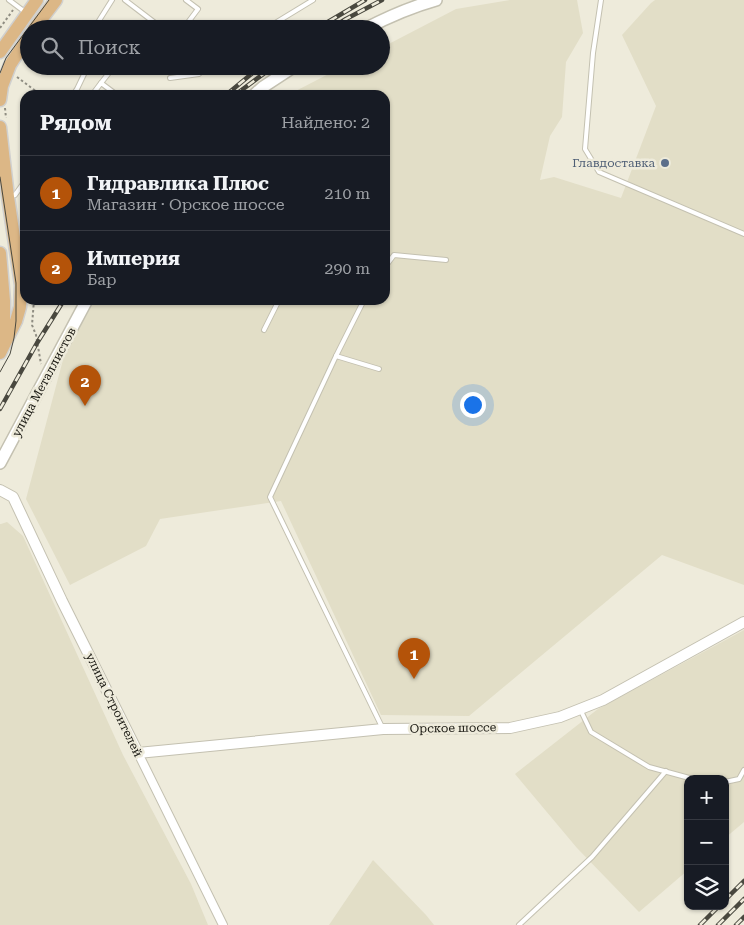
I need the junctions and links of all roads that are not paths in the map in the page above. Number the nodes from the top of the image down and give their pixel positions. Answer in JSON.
{"nodes":[{"id":1,"x":10,"y":0,"type":"edge"},
{"id":2,"x":37,"y":0,"type":"edge"},
{"id":3,"x":56,"y":0,"type":"edge"},
{"id":4,"x":112,"y":0,"type":"edge"},
{"id":5,"x":125,"y":0,"type":"edge"},
{"id":6,"x":186,"y":0,"type":"edge"},
{"id":7,"x":313,"y":0,"type":"edge"},
{"id":8,"x":436,"y":0,"type":"edge"},
{"id":9,"x":601,"y":0,"type":"edge"},
{"id":10,"x":27,"y":14,"type":"junction"},
{"id":11,"x":23,"y":20,"type":"edge"},
{"id":12,"x":33,"y":20,"type":"edge"},
{"id":13,"x":43,"y":20,"type":"edge"},
{"id":14,"x":99,"y":20,"type":"edge"},
{"id":15,"x":151,"y":20,"type":"edge"},
{"id":16,"x":190,"y":20,"type":"edge"},
{"id":17,"x":280,"y":20,"type":"edge"},
{"id":18,"x":382,"y":20,"type":"edge"},
{"id":19,"x":20,"y":24,"type":"edge"},
{"id":20,"x":20,"y":50,"type":"edge"},
{"id":21,"x":0,"y":52,"type":"edge"},
{"id":22,"x":84,"y":75,"type":"edge"},
{"id":23,"x":107,"y":75,"type":"edge"},
{"id":24,"x":192,"y":75,"type":"edge"},
{"id":25,"x":281,"y":75,"type":"edge"},
{"id":26,"x":170,"y":78,"type":"dead end"},
{"id":27,"x":101,"y":83,"type":"junction"},
{"id":28,"x":76,"y":90,"type":"edge"},
{"id":29,"x":96,"y":90,"type":"edge"},
{"id":30,"x":110,"y":90,"type":"edge"},
{"id":31,"x":259,"y":90,"type":"edge"},
{"id":32,"x":3,"y":101,"type":"edge"},
{"id":33,"x":3,"y":123,"type":"edge"},
{"id":34,"x":20,"y":188,"type":"edge"},
{"id":35,"x":4,"y":192,"type":"edge"},
{"id":36,"x":5,"y":214,"type":"edge"},
{"id":37,"x":744,"y":234,"type":"edge"},
{"id":38,"x":16,"y":249,"type":"junction"},
{"id":39,"x":0,"y":253,"type":"edge"},
{"id":40,"x":390,"y":260,"type":"edge"},
{"id":41,"x":446,"y":260,"type":"dead end"},
{"id":42,"x":19,"y":267,"type":"junction"},
{"id":43,"x":1,"y":271,"type":"edge"},
{"id":44,"x":20,"y":276,"type":"edge"},
{"id":45,"x":20,"y":305,"type":"edge"},
{"id":46,"x":85,"y":305,"type":"edge"},
{"id":47,"x":276,"y":305,"type":"edge"},
{"id":48,"x":362,"y":305,"type":"edge"},
{"id":49,"x":264,"y":330,"type":"dead end"},
{"id":50,"x":0,"y":333,"type":"edge"},
{"id":51,"x":2,"y":349,"type":"edge"},
{"id":52,"x":336,"y":356,"type":"junction"},
{"id":53,"x":379,"y":369,"type":"dead end"},
{"id":54,"x":0,"y":463,"type":"edge"},
{"id":55,"x":0,"y":490,"type":"edge"},
{"id":56,"x":744,"y":622,"type":"edge"},
{"id":57,"x":580,"y":709,"type":"junction"},
{"id":58,"x":383,"y":730,"type":"junction"},
{"id":59,"x":138,"y":753,"type":"junction"},
{"id":60,"x":744,"y":770,"type":"edge"},
{"id":61,"x":666,"y":771,"type":"junction"},
{"id":62,"x":684,"y":776,"type":"edge"},
{"id":63,"x":729,"y":781,"type":"edge"},
{"id":64,"x":222,"y":925,"type":"edge"},
{"id":65,"x":519,"y":925,"type":"edge"}],
"edges":[{"from":1,"to":10,"type":"lane"},
{"from":2,"to":10,"type":"main road"},
{"from":3,"to":13,"type":"main road"},
{"from":4,"to":14,"type":"lane"},
{"from":5,"to":15,"type":"lane"},
{"from":6,"to":16,"type":"lane"},
{"from":7,"to":17,"type":"lane"},
{"from":8,"to":18,"type":"main road"},
{"from":9,"to":37,"type":"lane"},
{"from":10,"to":11,"type":"main road"},
{"from":10,"to":12,"type":"street"},
{"from":19,"to":21,"type":"main road"},
{"from":20,"to":32,"type":"main road"},
{"from":22,"to":28,"type":"lane"},
{"from":23,"to":27,"type":"lane"},
{"from":24,"to":26,"type":"lane"},
{"from":25,"to":31,"type":"main road"},
{"from":27,"to":29,"type":"lane"},
{"from":27,"to":30,"type":"lane"},
{"from":33,"to":35,"type":"main road"},
{"from":34,"to":35,"type":"lane"},
{"from":35,"to":36,"type":"main road"},
{"from":36,"to":38,"type":"main road"},
{"from":38,"to":39,"type":"street"},
{"from":38,"to":42,"type":"main road"},
{"from":39,"to":43,"type":"main road"},
{"from":40,"to":41,"type":"lane"},
{"from":42,"to":43,"type":"street"},
{"from":42,"to":44,"type":"main road"},
{"from":43,"to":51,"type":"main road"},
{"from":45,"to":51,"type":"main road"},
{"from":46,"to":54,"type":"main road","name":"улица Металлистов"},
{"from":47,"to":49,"type":"lane"},
{"from":48,"to":52,"type":"lane"},
{"from":50,"to":51,"type":"lane"},
{"from":52,"to":53,"type":"lane"},
{"from":52,"to":58,"type":"lane"},
{"from":55,"to":59,"type":"street","name":"улица Строителей"},
{"from":56,"to":57,"type":"street","name":"Орское шоссе"},
{"from":57,"to":58,"type":"street","name":"Орское шоссе"},
{"from":57,"to":61,"type":"lane"},
{"from":58,"to":59,"type":"street","name":"Орское шоссе"},
{"from":59,"to":64,"type":"street","name":"улица Строителей"},
{"from":60,"to":63,"type":"lane"},
{"from":61,"to":62,"type":"lane"},
{"from":61,"to":65,"type":"lane"}]}
